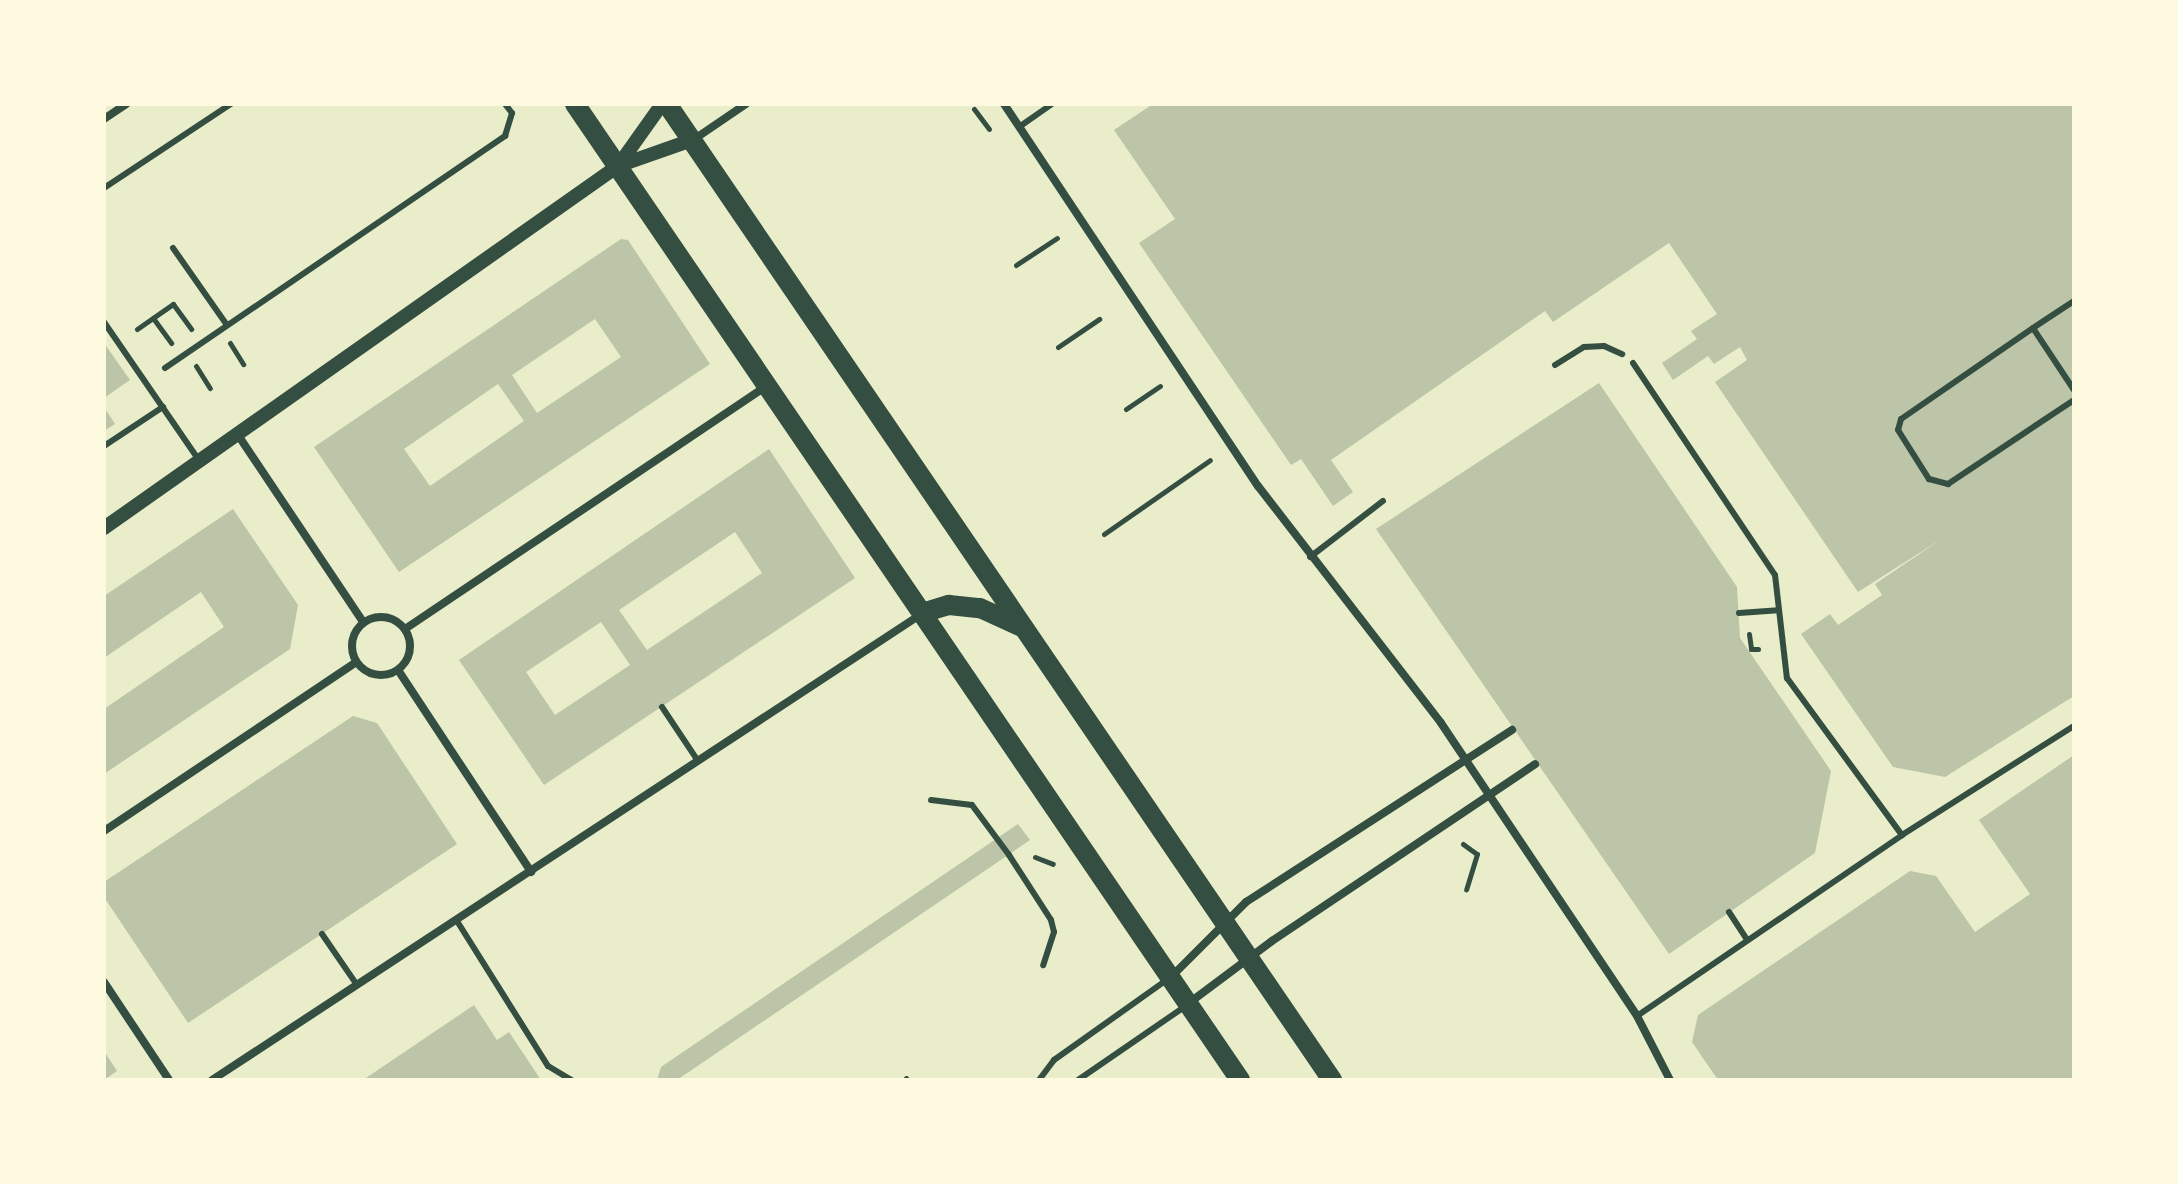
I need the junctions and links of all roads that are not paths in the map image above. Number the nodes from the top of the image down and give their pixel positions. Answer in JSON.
{"nodes":[{"id":1,"x":126,"y":104,"type":"edge"},
{"id":2,"x":231,"y":104,"type":"edge"},
{"id":3,"x":505,"y":104,"type":"edge"},
{"id":4,"x":575,"y":104,"type":"edge"},
{"id":5,"x":664,"y":104,"type":"edge"},
{"id":6,"x":746,"y":104,"type":"edge"},
{"id":7,"x":1004,"y":104,"type":"edge"},
{"id":8,"x":1052,"y":104,"type":"edge"},
{"id":9,"x":105,"y":116,"type":"edge"},
{"id":10,"x":1019,"y":127,"type":"junction"},
{"id":11,"x":692,"y":140,"type":"junction"},
{"id":12,"x":618,"y":166,"type":"junction"},
{"id":13,"x":104,"y":188,"type":"edge"},
{"id":14,"x":173,"y":248,"type":"dead end"},
{"id":15,"x":2074,"y":301,"type":"edge"},
{"id":16,"x":104,"y":322,"type":"edge"},
{"id":17,"x":227,"y":325,"type":"junction"},
{"id":18,"x":2033,"y":328,"type":"junction"},
{"id":19,"x":1622,"y":354,"type":"dead end"},
{"id":20,"x":1633,"y":363,"type":"dead end"},
{"id":21,"x":1555,"y":365,"type":"dead end"},
{"id":22,"x":165,"y":368,"type":"dead end"},
{"id":23,"x":765,"y":387,"type":"junction"},
{"id":24,"x":2074,"y":390,"type":"edge"},
{"id":25,"x":2074,"y":400,"type":"edge"},
{"id":26,"x":163,"y":407,"type":"junction"},
{"id":27,"x":238,"y":435,"type":"junction"},
{"id":28,"x":104,"y":446,"type":"edge"},
{"id":29,"x":200,"y":462,"type":"junction"},
{"id":30,"x":1383,"y":501,"type":"dead end"},
{"id":31,"x":104,"y":528,"type":"edge"},
{"id":32,"x":1310,"y":557,"type":"junction"},
{"id":33,"x":1778,"y":610,"type":"junction"},
{"id":34,"x":922,"y":613,"type":"junction"},
{"id":35,"x":1739,"y":613,"type":"dead end"},
{"id":36,"x":363,"y":622,"type":"junction"},
{"id":37,"x":1024,"y":628,"type":"junction"},
{"id":38,"x":405,"y":629,"type":"junction"},
{"id":39,"x":356,"y":662,"type":"junction"},
{"id":40,"x":398,"y":670,"type":"junction"},
{"id":41,"x":662,"y":707,"type":"dead end"},
{"id":42,"x":2074,"y":726,"type":"edge"},
{"id":43,"x":1512,"y":730,"type":"dead end"},
{"id":44,"x":1465,"y":758,"type":"junction"},
{"id":45,"x":698,"y":761,"type":"junction"},
{"id":46,"x":1535,"y":764,"type":"dead end"},
{"id":47,"x":1489,"y":794,"type":"junction"},
{"id":48,"x":931,"y":800,"type":"dead end"},
{"id":49,"x":104,"y":831,"type":"edge"},
{"id":50,"x":1902,"y":835,"type":"junction"},
{"id":51,"x":531,"y":872,"type":"junction"},
{"id":52,"x":1729,"y":912,"type":"dead end"},
{"id":53,"x":457,"y":921,"type":"junction"},
{"id":54,"x":1225,"y":922,"type":"junction"},
{"id":55,"x":322,"y":934,"type":"dead end"},
{"id":56,"x":1747,"y":940,"type":"junction"},
{"id":57,"x":1248,"y":957,"type":"junction"},
{"id":58,"x":1043,"y":965,"type":"dead end"},
{"id":59,"x":1171,"y":977,"type":"junction"},
{"id":60,"x":104,"y":982,"type":"edge"},
{"id":61,"x":357,"y":985,"type":"junction"},
{"id":62,"x":1189,"y":1003,"type":"junction"},
{"id":63,"x":1637,"y":1016,"type":"junction"},
{"id":64,"x":169,"y":1080,"type":"edge"},
{"id":65,"x":212,"y":1080,"type":"edge"},
{"id":66,"x":571,"y":1080,"type":"edge"},
{"id":67,"x":1039,"y":1080,"type":"edge"},
{"id":68,"x":1078,"y":1080,"type":"edge"},
{"id":69,"x":1240,"y":1080,"type":"edge"},
{"id":70,"x":1332,"y":1080,"type":"edge"},
{"id":71,"x":1670,"y":1080,"type":"edge"}],
"edges":[{"from":1,"to":9,"type":"street"},
{"from":2,"to":13,"type":"lane"},
{"from":3,"to":17,"type":"lane"},
{"from":4,"to":12,"type":"main road"},
{"from":5,"to":11,"type":"main road"},
{"from":5,"to":12,"type":"street"},
{"from":6,"to":11,"type":"street"},
{"from":7,"to":10,"type":"street"},
{"from":8,"to":10,"type":"lane"},
{"from":10,"to":32,"type":"street"},
{"from":11,"to":12,"type":"street"},
{"from":11,"to":37,"type":"main road"},
{"from":12,"to":23,"type":"main road"},
{"from":12,"to":27,"type":"street"},
{"from":14,"to":17,"type":"lane"},
{"from":15,"to":18,"type":"lane"},
{"from":16,"to":26,"type":"lane"},
{"from":17,"to":22,"type":"lane"},
{"from":18,"to":24,"type":"lane"},
{"from":18,"to":25,"type":"lane"},
{"from":19,"to":21,"type":"lane"},
{"from":20,"to":33,"type":"lane"},
{"from":23,"to":34,"type":"main road"},
{"from":23,"to":38,"type":"street"},
{"from":26,"to":28,"type":"lane"},
{"from":26,"to":29,"type":"lane"},
{"from":27,"to":29,"type":"street"},
{"from":27,"to":36,"type":"street"},
{"from":29,"to":31,"type":"street"},
{"from":30,"to":32,"type":"lane"},
{"from":32,"to":44,"type":"street"},
{"from":33,"to":35,"type":"lane"},
{"from":33,"to":50,"type":"lane"},
{"from":34,"to":37,"type":"main road"},
{"from":34,"to":45,"type":"street"},
{"from":34,"to":59,"type":"main road"},
{"from":36,"to":38,"type":"street"},
{"from":36,"to":39,"type":"street"},
{"from":37,"to":54,"type":"main road"},
{"from":38,"to":40,"type":"street"},
{"from":39,"to":40,"type":"street"},
{"from":39,"to":49,"type":"street"},
{"from":40,"to":51,"type":"street"},
{"from":41,"to":45,"type":"lane"},
{"from":42,"to":50,"type":"lane"},
{"from":43,"to":44,"type":"street"},
{"from":44,"to":47,"type":"street"},
{"from":44,"to":54,"type":"street"},
{"from":45,"to":51,"type":"street"},
{"from":46,"to":47,"type":"street"},
{"from":47,"to":57,"type":"street"},
{"from":47,"to":63,"type":"street"},
{"from":48,"to":58,"type":"lane"},
{"from":50,"to":56,"type":"lane"},
{"from":51,"to":53,"type":"street"},
{"from":52,"to":56,"type":"lane"},
{"from":53,"to":61,"type":"street"},
{"from":53,"to":66,"type":"lane"},
{"from":54,"to":57,"type":"main road"},
{"from":54,"to":59,"type":"street"},
{"from":55,"to":61,"type":"lane"},
{"from":56,"to":63,"type":"lane"},
{"from":57,"to":62,"type":"street"},
{"from":57,"to":70,"type":"main road"},
{"from":59,"to":62,"type":"main road"},
{"from":59,"to":67,"type":"lane"},
{"from":60,"to":64,"type":"street"},
{"from":61,"to":65,"type":"street"},
{"from":62,"to":68,"type":"lane"},
{"from":62,"to":69,"type":"main road"},
{"from":63,"to":71,"type":"street"}]}
